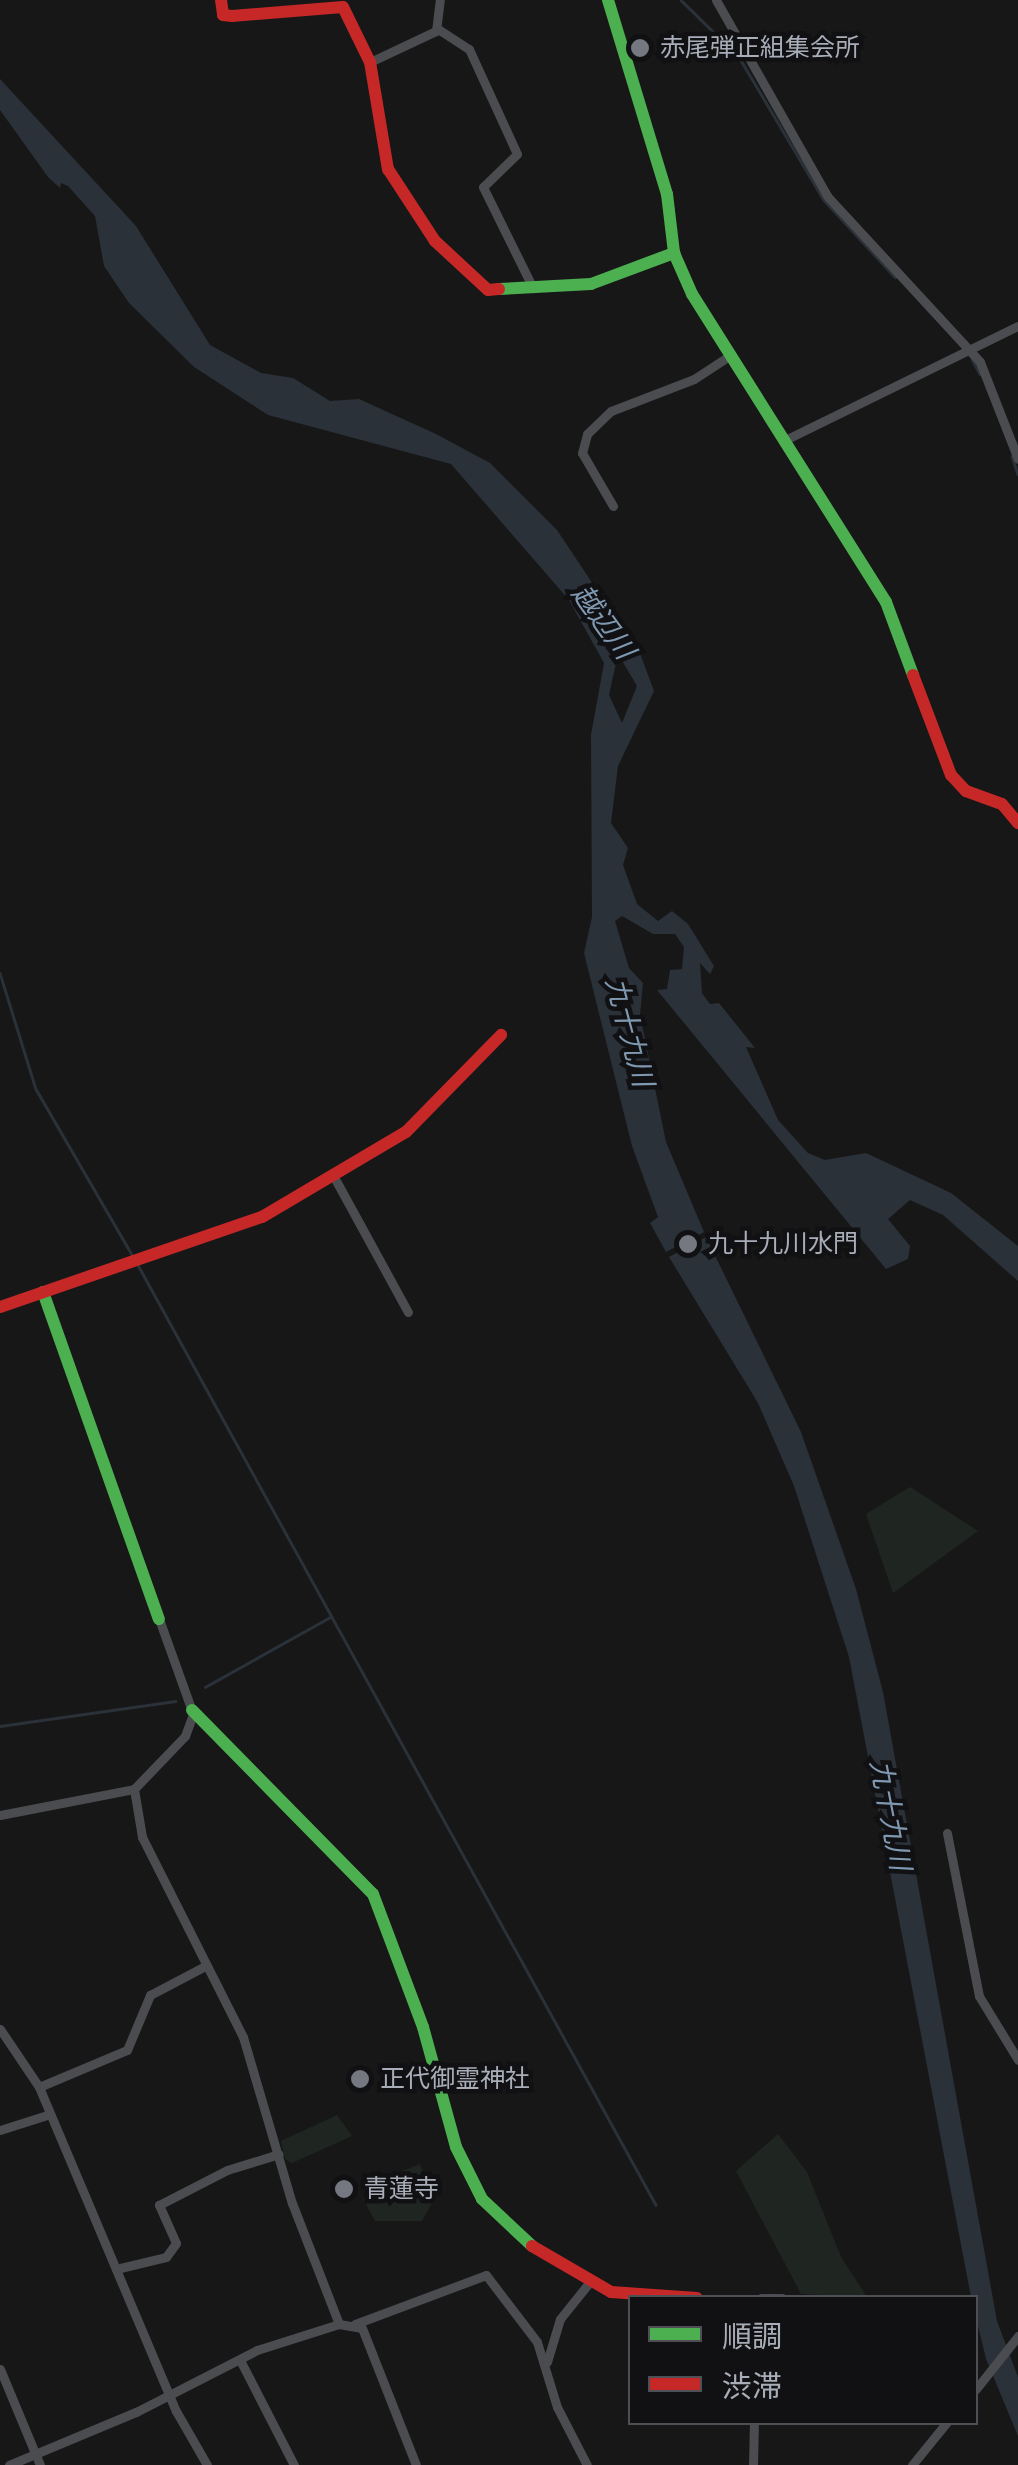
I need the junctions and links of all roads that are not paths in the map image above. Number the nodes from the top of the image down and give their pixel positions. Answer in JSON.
{"nodes":[{"id":1,"x":221,"y":0,"type":"edge"},
{"id":2,"x":440,"y":0,"type":"edge"},
{"id":3,"x":608,"y":0,"type":"edge"},
{"id":4,"x":716,"y":0,"type":"edge"},
{"id":5,"x":438,"y":29,"type":"junction"},
{"id":6,"x":370,"y":62,"type":"junction"},
{"id":7,"x":674,"y":253,"type":"junction"},
{"id":8,"x":533,"y":288,"type":"junction"},
{"id":9,"x":1018,"y":326,"type":"edge"},
{"id":10,"x":965,"y":348,"type":"junction"},
{"id":11,"x":728,"y":356,"type":"junction"},
{"id":12,"x":785,"y":440,"type":"junction"},
{"id":13,"x":1018,"y":459,"type":"edge"},
{"id":14,"x":614,"y":506,"type":"dead end"},
{"id":15,"x":1017,"y":819,"type":"edge"},
{"id":16,"x":501,"y":1035,"type":"dead end"},
{"id":17,"x":334,"y":1177,"type":"junction"},
{"id":18,"x":43,"y":1292,"type":"junction"},
{"id":19,"x":0,"y":1307,"type":"edge"},
{"id":20,"x":408,"y":1312,"type":"dead end"},
{"id":21,"x":159,"y":1620,"type":"joint"},
{"id":22,"x":192,"y":1710,"type":"junction"},
{"id":23,"x":134,"y":1788,"type":"junction"},
{"id":24,"x":0,"y":1815,"type":"edge"},
{"id":25,"x":947,"y":1833,"type":"dead end"},
{"id":26,"x":206,"y":1965,"type":"junction"},
{"id":27,"x":0,"y":2030,"type":"edge"},
{"id":28,"x":1018,"y":2060,"type":"edge"},
{"id":29,"x":38,"y":2087,"type":"junction"},
{"id":30,"x":50,"y":2114,"type":"junction"},
{"id":31,"x":0,"y":2130,"type":"edge"},
{"id":32,"x":280,"y":2154,"type":"junction"},
{"id":33,"x":116,"y":2269,"type":"junction"},
{"id":34,"x":588,"y":2284,"type":"junction"},
{"id":35,"x":654,"y":2295,"type":"edge"},
{"id":36,"x":339,"y":2324,"type":"junction"},
{"id":37,"x":355,"y":2324,"type":"junction"},
{"id":38,"x":1018,"y":2336,"type":"edge"},
{"id":39,"x":241,"y":2362,"type":"junction"},
{"id":40,"x":547,"y":2365,"type":"junction"},
{"id":41,"x":0,"y":2368,"type":"edge"},
{"id":42,"x":978,"y":2386,"type":"edge"},
{"id":43,"x":169,"y":2394,"type":"junction"},
{"id":44,"x":754,"y":2425,"type":"edge"},
{"id":45,"x":936,"y":2427,"type":"edge"},
{"id":46,"x":35,"y":2454,"type":"junction"},
{"id":47,"x":9,"y":2465,"type":"edge"},
{"id":48,"x":40,"y":2465,"type":"edge"},
{"id":49,"x":206,"y":2465,"type":"edge"},
{"id":50,"x":294,"y":2465,"type":"edge"},
{"id":51,"x":416,"y":2465,"type":"edge"},
{"id":52,"x":587,"y":2465,"type":"edge"},
{"id":53,"x":752,"y":2465,"type":"edge"},
{"id":54,"x":912,"y":2465,"type":"edge"}],
"edges":[{"from":1,"to":6,"type":"street"},
{"from":2,"to":5,"type":"street"},
{"from":3,"to":7,"type":"street"},
{"from":4,"to":10,"type":"street"},
{"from":5,"to":6,"type":"street"},
{"from":5,"to":8,"type":"street"},
{"from":6,"to":8,"type":"street"},
{"from":7,"to":8,"type":"street"},
{"from":7,"to":11,"type":"street"},
{"from":9,"to":10,"type":"street"},
{"from":10,"to":12,"type":"street"},
{"from":10,"to":13,"type":"street"},
{"from":11,"to":12,"type":"street"},
{"from":11,"to":14,"type":"street"},
{"from":12,"to":15,"type":"street"},
{"from":16,"to":17,"type":"street"},
{"from":17,"to":18,"type":"street"},
{"from":17,"to":20,"type":"street"},
{"from":18,"to":19,"type":"street"},
{"from":18,"to":21,"type":"street"},
{"from":21,"to":22,"type":"street"},
{"from":22,"to":23,"type":"street"},
{"from":22,"to":34,"type":"street"},
{"from":23,"to":24,"type":"street"},
{"from":23,"to":26,"type":"street"},
{"from":25,"to":28,"type":"street"},
{"from":26,"to":29,"type":"street"},
{"from":26,"to":32,"type":"street"},
{"from":27,"to":29,"type":"street"},
{"from":29,"to":30,"type":"street"},
{"from":30,"to":31,"type":"street"},
{"from":30,"to":33,"type":"street"},
{"from":32,"to":33,"type":"street"},
{"from":32,"to":36,"type":"street"},
{"from":33,"to":43,"type":"street"},
{"from":34,"to":35,"type":"street"},
{"from":34,"to":40,"type":"street"},
{"from":36,"to":37,"type":"street"},
{"from":36,"to":39,"type":"street"},
{"from":37,"to":40,"type":"street"},
{"from":37,"to":51,"type":"street"},
{"from":38,"to":42,"type":"street"},
{"from":39,"to":43,"type":"street"},
{"from":39,"to":50,"type":"street"},
{"from":40,"to":52,"type":"street"},
{"from":41,"to":46,"type":"street"},
{"from":43,"to":46,"type":"street"},
{"from":43,"to":49,"type":"street"},
{"from":44,"to":53,"type":"street"},
{"from":45,"to":54,"type":"street"},
{"from":46,"to":47,"type":"street"},
{"from":46,"to":48,"type":"street"}]}
